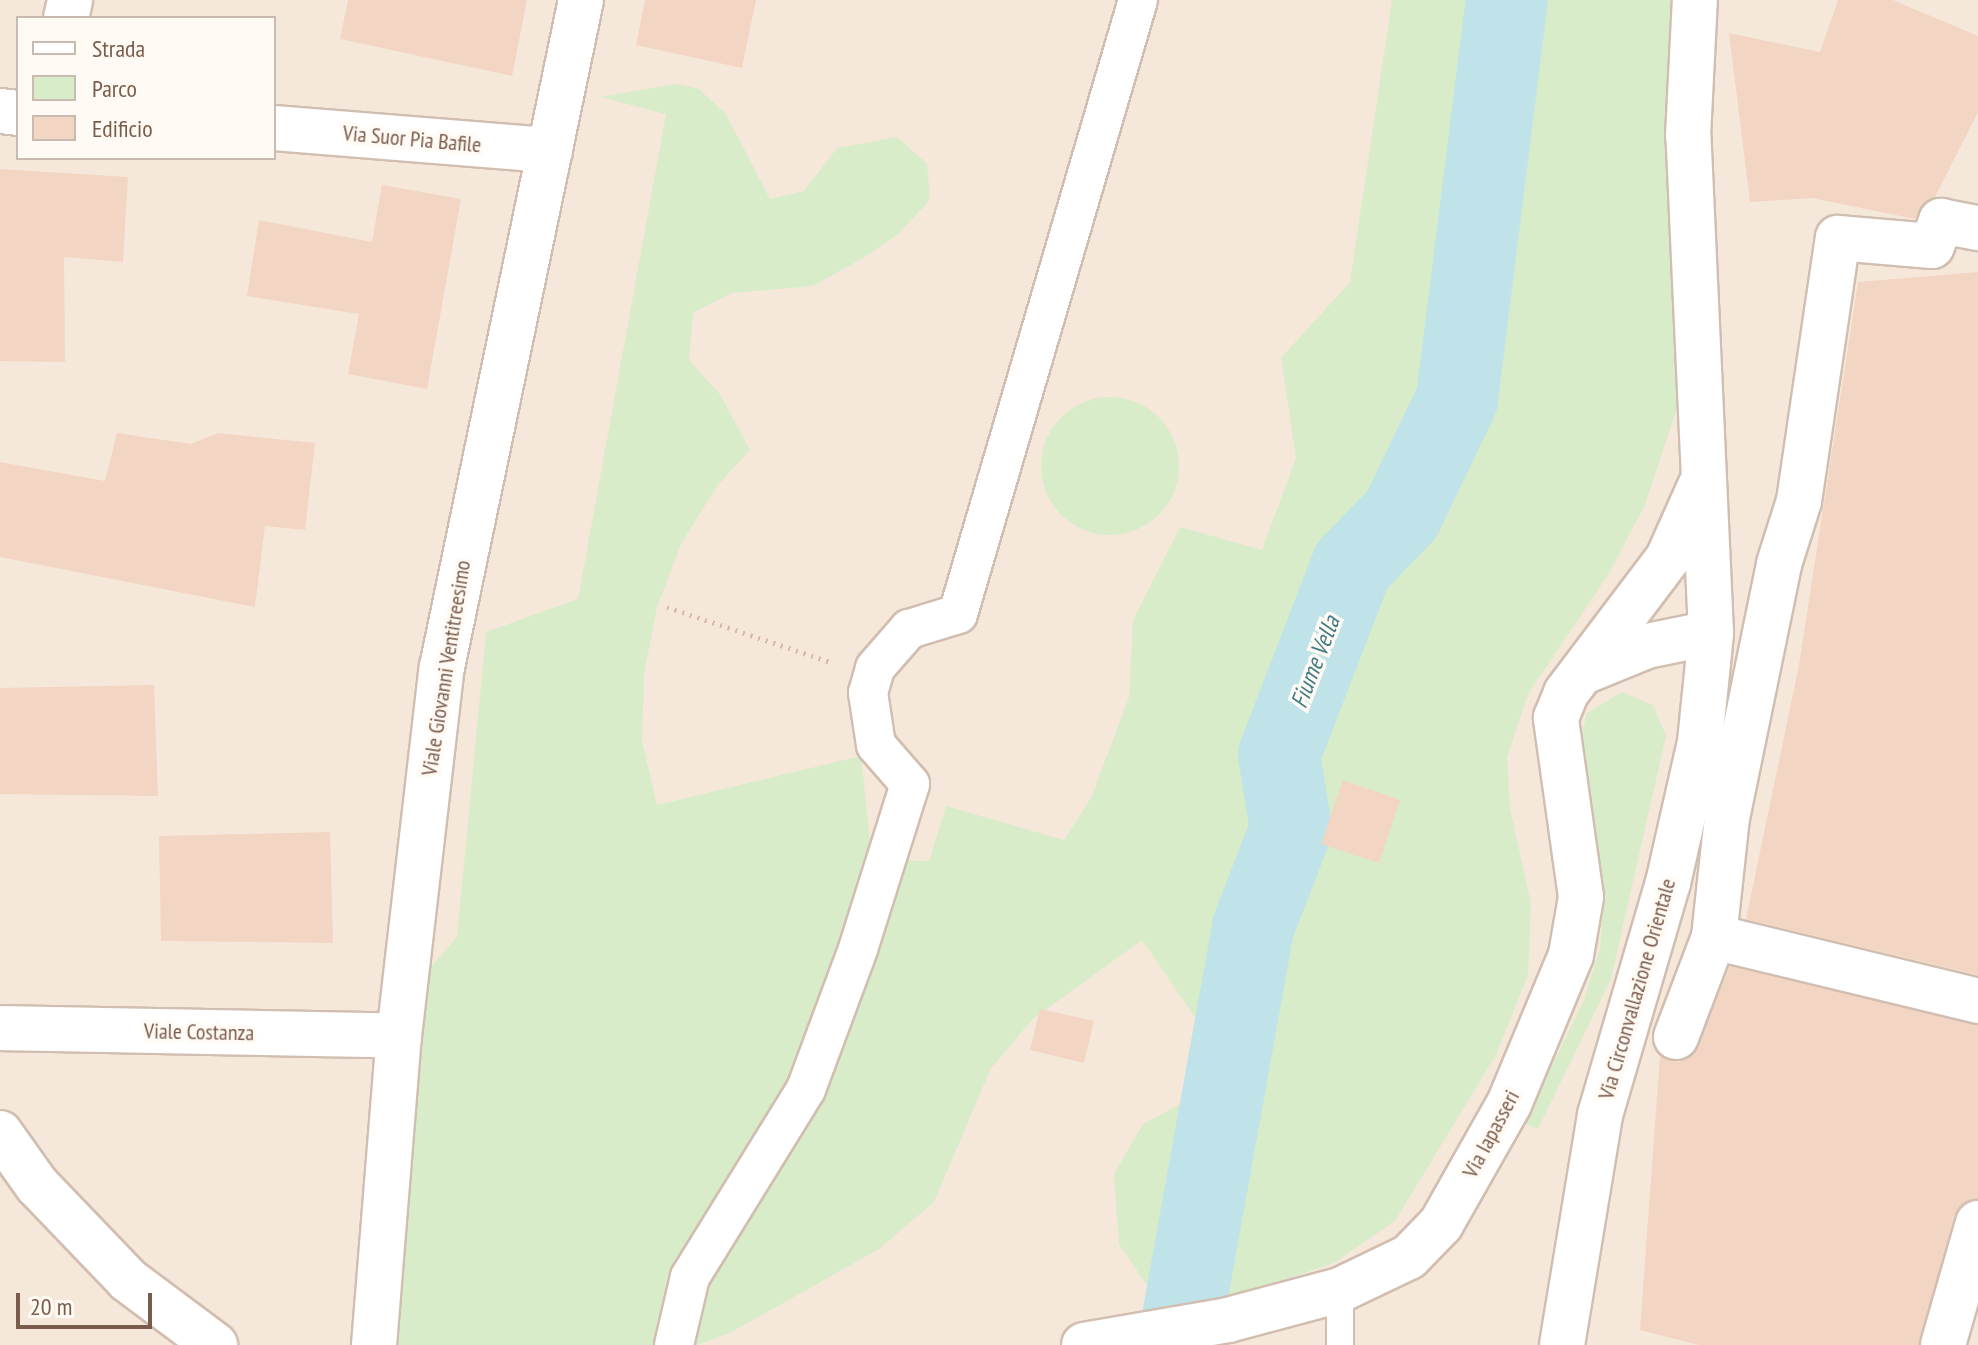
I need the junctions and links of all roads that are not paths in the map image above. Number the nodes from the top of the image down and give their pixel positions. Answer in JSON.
{"nodes":[{"id":1,"x":581,"y":0,"type":"edge"},
{"id":2,"x":1138,"y":0,"type":"edge"},
{"id":3,"x":1695,"y":0,"type":"edge"},
{"id":4,"x":276,"y":128,"type":"edge"},
{"id":5,"x":550,"y":150,"type":"junction"},
{"id":6,"x":1978,"y":228,"type":"edge"},
{"id":7,"x":1703,"y":476,"type":"junction"},
{"id":8,"x":1711,"y":633,"type":"junction"},
{"id":9,"x":1764,"y":635,"type":"junction"},
{"id":10,"x":1581,"y":674,"type":"junction"},
{"id":11,"x":1714,"y":937,"type":"junction"},
{"id":12,"x":1978,"y":1001,"type":"edge"},
{"id":13,"x":0,"y":1028,"type":"edge"},
{"id":14,"x":399,"y":1036,"type":"junction"},
{"id":15,"x":1676,"y":1037,"type":"dead end"},
{"id":16,"x":0,"y":1133,"type":"edge"},
{"id":17,"x":1978,"y":1223,"type":"edge"},
{"id":18,"x":1340,"y":1290,"type":"junction"},
{"id":19,"x":215,"y":1345,"type":"edge"},
{"id":20,"x":374,"y":1345,"type":"edge"},
{"id":21,"x":674,"y":1345,"type":"edge"},
{"id":22,"x":1084,"y":1345,"type":"edge"},
{"id":23,"x":1340,"y":1345,"type":"edge"},
{"id":24,"x":1562,"y":1345,"type":"edge"},
{"id":25,"x":1943,"y":1345,"type":"edge"}],
"edges":[{"from":1,"to":5,"type":"street","name":"Viale Giovanni Ventitreesimo"},
{"from":2,"to":21,"type":"street"},
{"from":3,"to":7,"type":"street","name":"Via Circonvallazione Orientale"},
{"from":4,"to":5,"type":"street","name":"Via Suor Pia Bafile"},
{"from":5,"to":14,"type":"street","name":"Viale Giovanni Ventitreesimo"},
{"from":6,"to":9,"type":"street"},
{"from":7,"to":8,"type":"street","name":"Via Circonvallazione Orientale"},
{"from":7,"to":10,"type":"street","name":"Via Iapasseri"},
{"from":8,"to":9,"type":"street"},
{"from":8,"to":10,"type":"street"},
{"from":8,"to":24,"type":"street","name":"Via Circonvallazione Orientale"},
{"from":9,"to":11,"type":"street"},
{"from":10,"to":18,"type":"street","name":"Via Iapasseri"},
{"from":11,"to":12,"type":"street"},
{"from":11,"to":15,"type":"street"},
{"from":13,"to":14,"type":"street","name":"Viale Costanza"},
{"from":14,"to":20,"type":"street","name":"Viale Giovanni Ventitreesimo"},
{"from":16,"to":19,"type":"street"},
{"from":17,"to":25,"type":"street"},
{"from":18,"to":22,"type":"street","name":"Via Iapasseri"},
{"from":18,"to":23,"type":"lane"}]}
